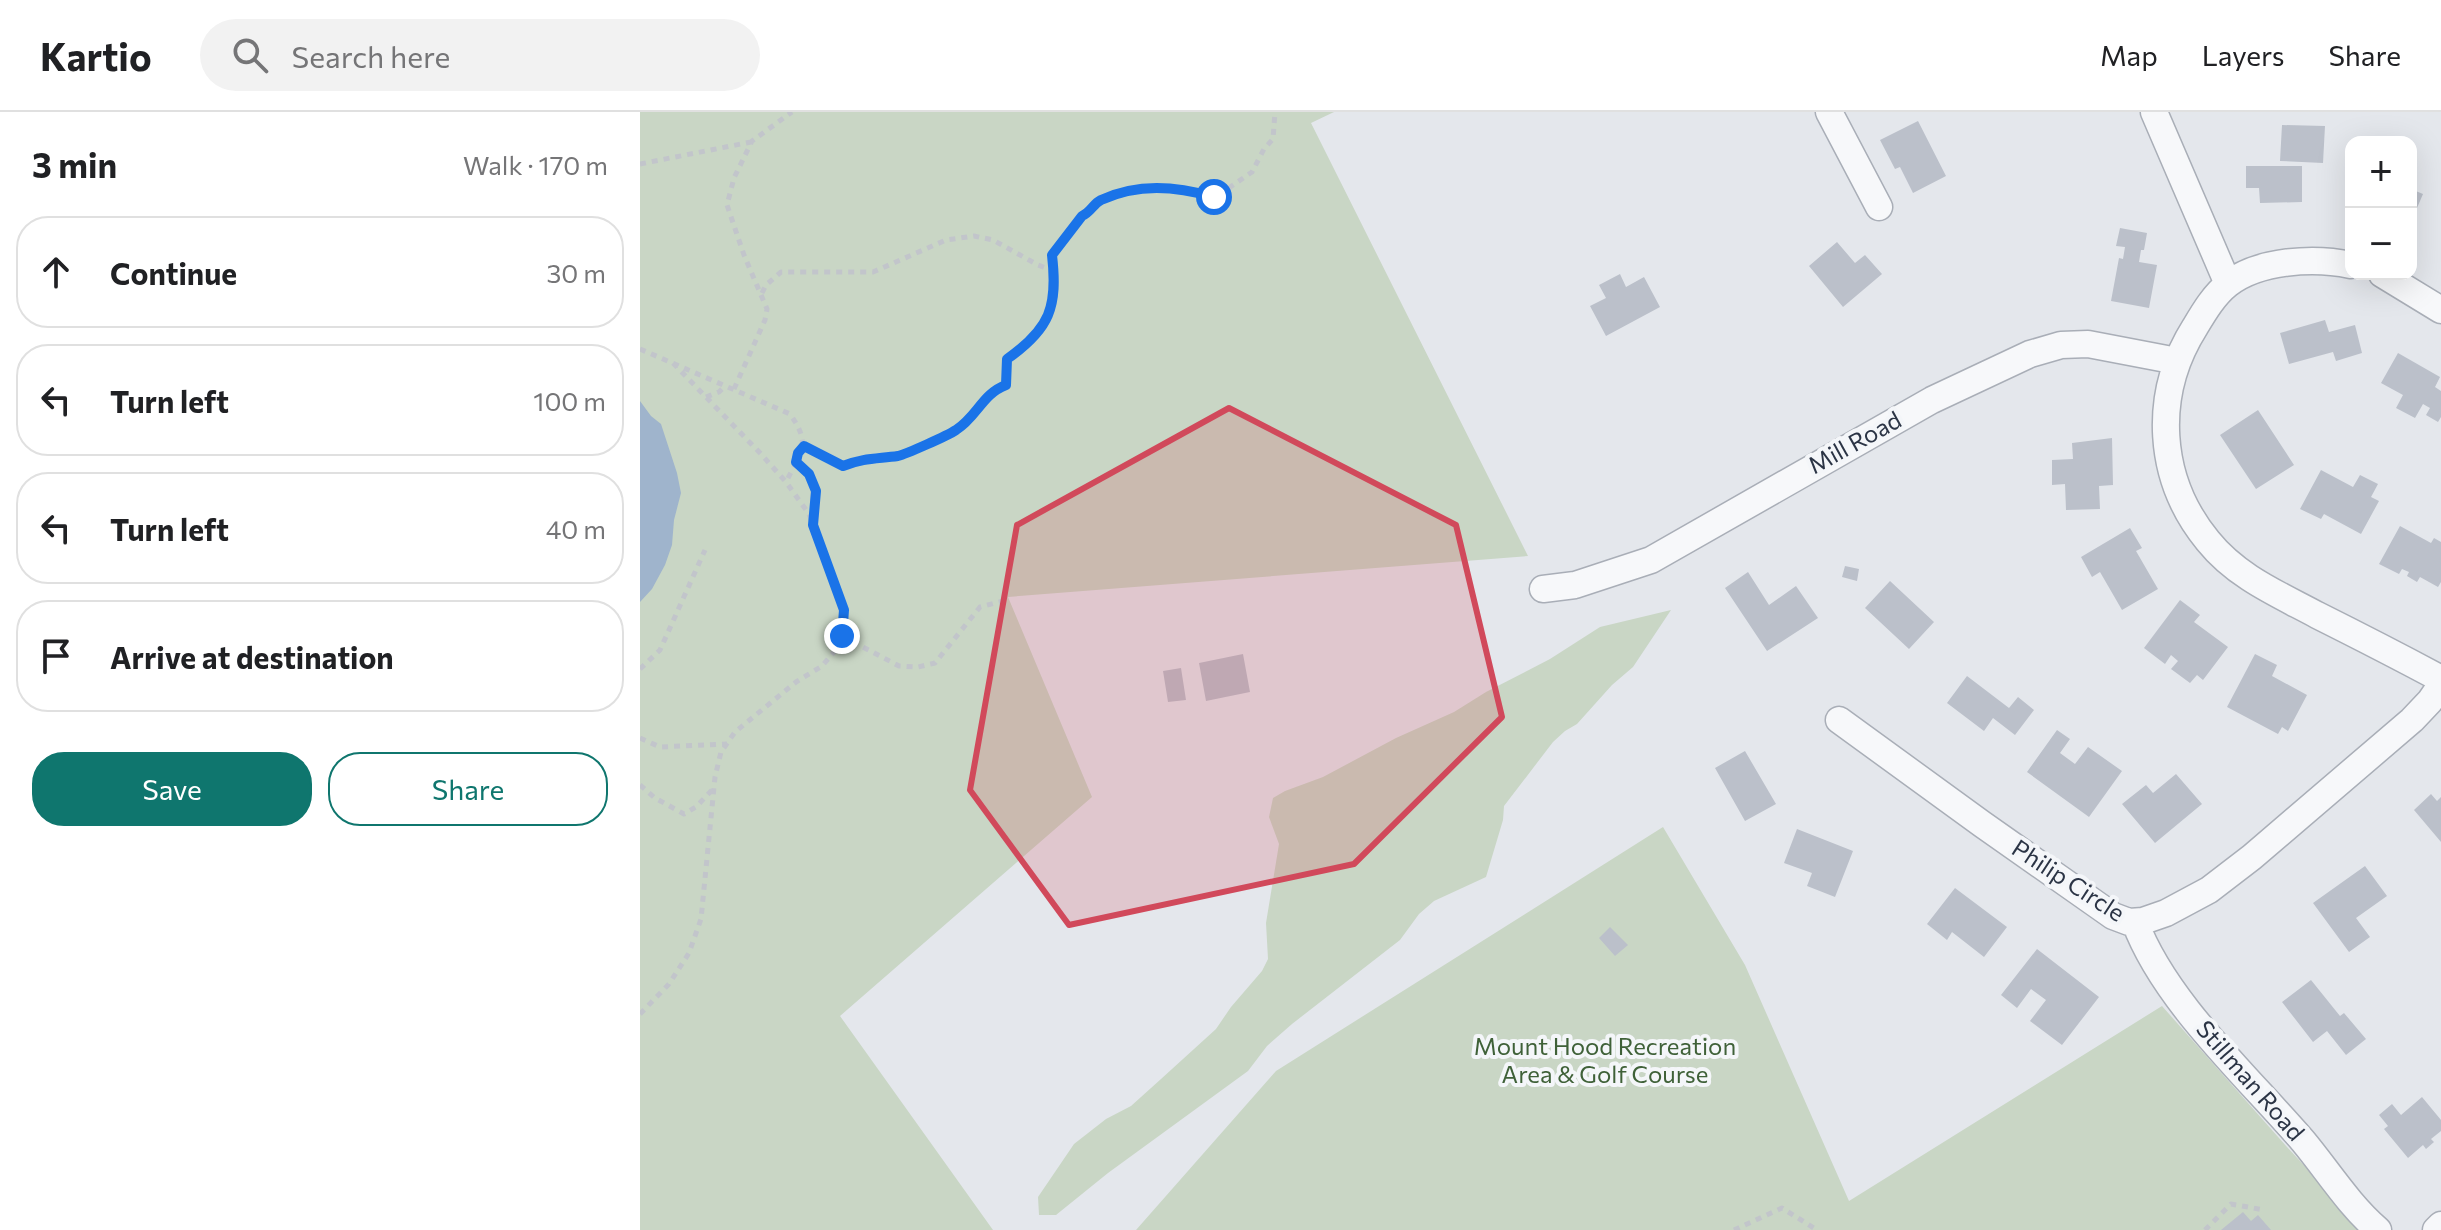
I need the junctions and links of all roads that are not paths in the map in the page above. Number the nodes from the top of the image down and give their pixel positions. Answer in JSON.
{"nodes":[{"id":1,"x":1829,"y":112,"type":"edge"},
{"id":2,"x":2154,"y":112,"type":"edge"},
{"id":3,"x":1879,"y":207,"type":"dead end"},
{"id":4,"x":2345,"y":265,"type":"edge"},
{"id":5,"x":2392,"y":280,"type":"edge"},
{"id":6,"x":2228,"y":284,"type":"junction"},
{"id":7,"x":2441,"y":310,"type":"edge"},
{"id":8,"x":2177,"y":361,"type":"junction"},
{"id":9,"x":1543,"y":589,"type":"dead end"},
{"id":10,"x":2441,"y":682,"type":"edge"},
{"id":11,"x":1839,"y":720,"type":"dead end"},
{"id":12,"x":2135,"y":922,"type":"junction"},
{"id":13,"x":2441,"y":1225,"type":"edge"},
{"id":14,"x":2378,"y":1230,"type":"edge"},
{"id":15,"x":2436,"y":1230,"type":"edge"}],
"edges":[{"from":1,"to":3,"type":"street"},
{"from":2,"to":6,"type":"street"},
{"from":4,"to":6,"type":"street"},
{"from":5,"to":7,"type":"street"},
{"from":6,"to":8,"type":"street"},
{"from":8,"to":9,"type":"street","name":"Mill Road"},
{"from":8,"to":10,"type":"street"},
{"from":10,"to":12,"type":"street","name":"Philip Circle"},
{"from":11,"to":12,"type":"street","name":"Philip Circle"},
{"from":12,"to":14,"type":"street","name":"Stillman Road"},
{"from":13,"to":15,"type":"street"}]}
